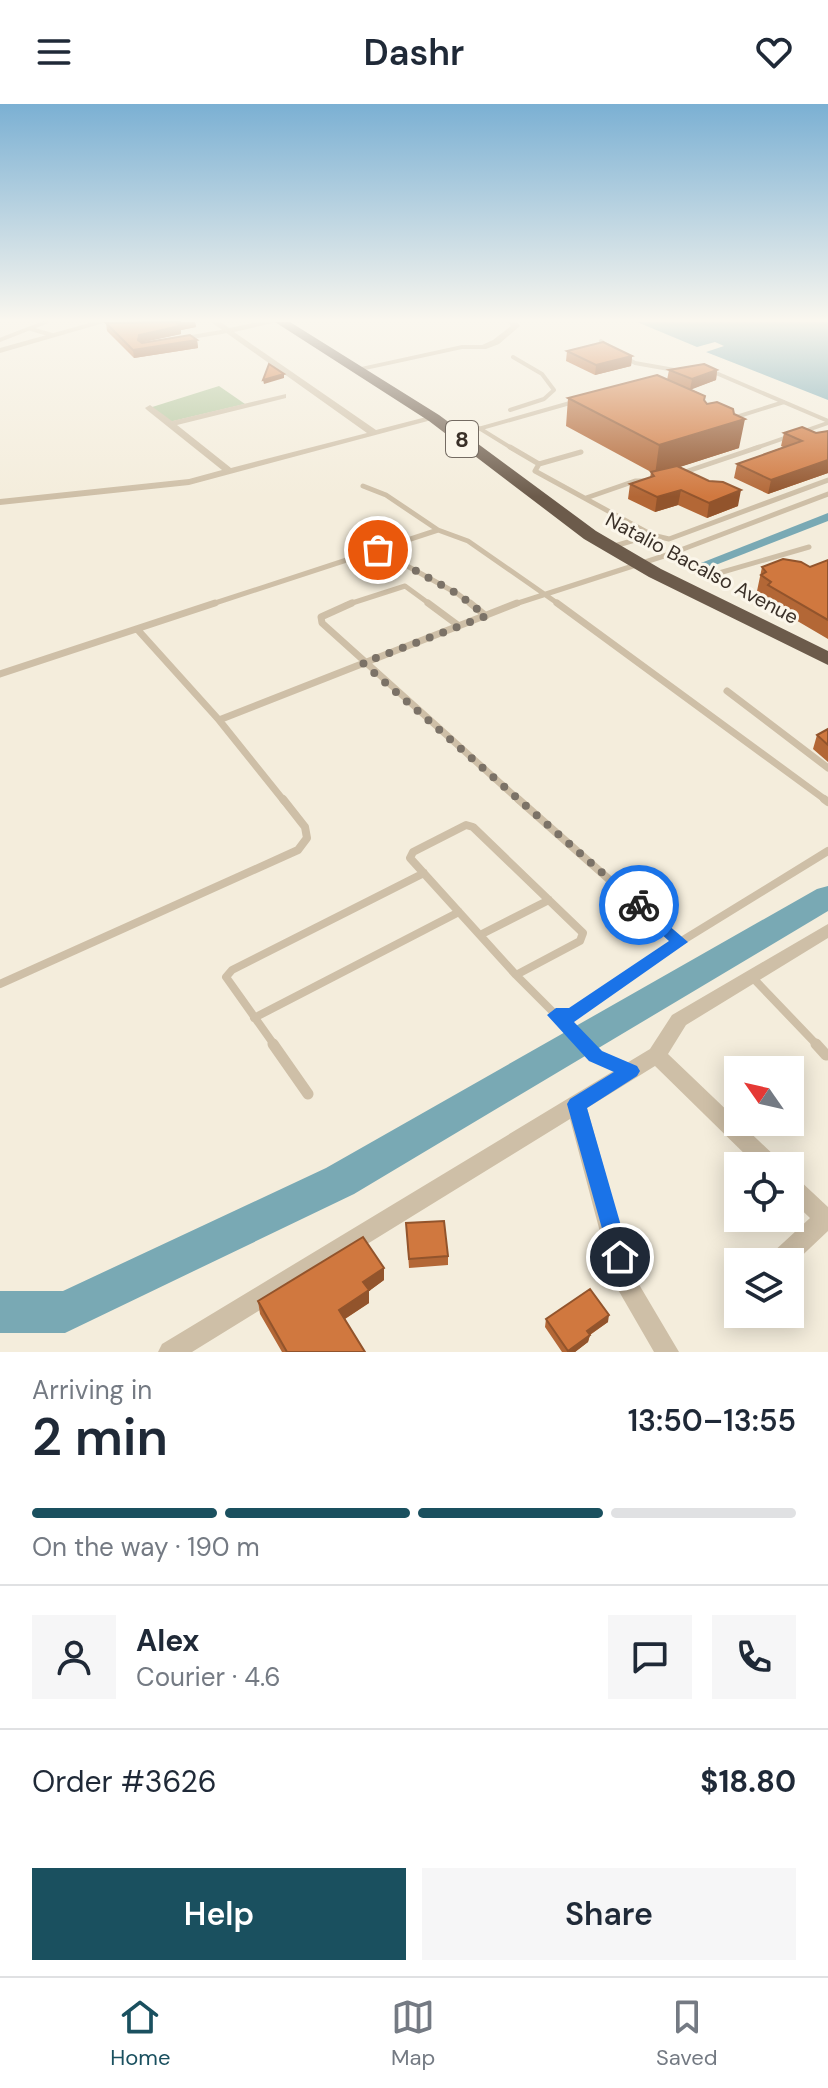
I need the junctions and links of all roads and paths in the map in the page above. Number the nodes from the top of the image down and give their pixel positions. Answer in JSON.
{"nodes":[{"id":1,"x":298,"y":380,"type":"edge"},
{"id":2,"x":374,"y":380,"type":"edge"},
{"id":3,"x":548,"y":380,"type":"edge"},
{"id":4,"x":731,"y":380,"type":"edge"},
{"id":5,"x":283,"y":396,"type":"dead end"},
{"id":6,"x":544,"y":399,"type":"junction"},
{"id":7,"x":584,"y":399,"type":"edge"},
{"id":8,"x":784,"y":402,"type":"junction"},
{"id":9,"x":556,"y":406,"type":"junction"},
{"id":10,"x":150,"y":408,"type":"dead end"},
{"id":11,"x":520,"y":417,"type":"junction"},
{"id":12,"x":434,"y":418,"type":"junction"},
{"id":13,"x":723,"y":421,"type":"edge"},
{"id":14,"x":828,"y":422,"type":"edge"},
{"id":15,"x":173,"y":423,"type":"junction"},
{"id":16,"x":479,"y":428,"type":"junction"},
{"id":17,"x":779,"y":431,"type":"dead end"},
{"id":18,"x":372,"y":432,"type":"junction"},
{"id":19,"x":457,"y":435,"type":"junction"},
{"id":20,"x":789,"y":437,"type":"junction"},
{"id":21,"x":740,"y":443,"type":"edge"},
{"id":22,"x":754,"y":449,"type":"junction"},
{"id":23,"x":581,"y":452,"type":"dead end"},
{"id":24,"x":539,"y":464,"type":"junction"},
{"id":25,"x":229,"y":471,"type":"junction"},
{"id":26,"x":675,"y":475,"type":"edge"},
{"id":27,"x":661,"y":480,"type":"edge"},
{"id":28,"x":828,"y":480,"type":"edge"},
{"id":29,"x":363,"y":486,"type":"dead end"},
{"id":30,"x":828,"y":494,"type":"edge"},
{"id":31,"x":586,"y":498,"type":"junction"},
{"id":32,"x":0,"y":502,"type":"edge"},
{"id":33,"x":438,"y":530,"type":"junction"},
{"id":34,"x":652,"y":535,"type":"junction"},
{"id":35,"x":610,"y":547,"type":"junction"},
{"id":36,"x":809,"y":547,"type":"dead end"},
{"id":37,"x":378,"y":550,"type":"junction"},
{"id":38,"x":670,"y":554,"type":"junction"},
{"id":39,"x":637,"y":562,"type":"junction"},
{"id":40,"x":543,"y":593,"type":"junction"},
{"id":41,"x":486,"y":616,"type":"junction"},
{"id":42,"x":459,"y":626,"type":"junction"},
{"id":43,"x":137,"y":629,"type":"junction"},
{"id":44,"x":828,"y":659,"type":"edge"},
{"id":45,"x":363,"y":663,"type":"junction"},
{"id":46,"x":0,"y":674,"type":"edge"},
{"id":47,"x":727,"y":691,"type":"dead end"},
{"id":48,"x":219,"y":720,"type":"junction"},
{"id":49,"x":828,"y":768,"type":"edge"},
{"id":50,"x":828,"y":802,"type":"edge"},
{"id":51,"x":828,"y":851,"type":"edge"},
{"id":52,"x":424,"y":873,"type":"junction"},
{"id":53,"x":549,"y":900,"type":"junction"},
{"id":54,"x":459,"y":912,"type":"junction"},
{"id":55,"x":828,"y":930,"type":"edge"},
{"id":56,"x":480,"y":935,"type":"junction"},
{"id":57,"x":680,"y":942,"type":"junction"},
{"id":58,"x":516,"y":975,"type":"junction"},
{"id":59,"x":752,"y":977,"type":"junction"},
{"id":60,"x":0,"y":984,"type":"edge"},
{"id":61,"x":556,"y":1015,"type":"junction"},
{"id":62,"x":254,"y":1018,"type":"junction"},
{"id":63,"x":657,"y":1055,"type":"junction"},
{"id":64,"x":826,"y":1055,"type":"edge"},
{"id":65,"x":631,"y":1071,"type":"junction"},
{"id":66,"x":308,"y":1094,"type":"dead end"},
{"id":67,"x":576,"y":1104,"type":"junction"},
{"id":68,"x":757,"y":1152,"type":"edge"},
{"id":69,"x":804,"y":1199,"type":"edge"},
{"id":70,"x":826,"y":1220,"type":"edge"},
{"id":71,"x":795,"y":1248,"type":"edge"},
{"id":72,"x":170,"y":1352,"type":"edge"},
{"id":73,"x":667,"y":1352,"type":"edge"}],
"edges":[{"from":1,"to":18,"type":"street"},
{"from":2,"to":12,"type":"highway","name":"Natalio Bacalso Avenue","number":"8"},
{"from":3,"to":6,"type":"lane"},
{"from":4,"to":8,"type":"lane"},
{"from":5,"to":15,"type":"street"},
{"from":6,"to":9,"type":"lane"},
{"from":6,"to":11,"type":"lane"},
{"from":7,"to":9,"type":"lane"},
{"from":8,"to":13,"type":"lane"},
{"from":8,"to":14,"type":"lane"},
{"from":9,"to":11,"type":"lane"},
{"from":10,"to":15,"type":"street"},
{"from":11,"to":16,"type":"lane"},
{"from":12,"to":18,"type":"street"},
{"from":12,"to":19,"type":"highway","name":"Natalio Bacalso Avenue","number":"8"},
{"from":14,"to":20,"type":"lane"},
{"from":15,"to":25,"type":"street"},
{"from":16,"to":19,"type":"lane"},
{"from":16,"to":24,"type":"lane"},
{"from":17,"to":20,"type":"lane"},
{"from":18,"to":25,"type":"street"},
{"from":19,"to":35,"type":"highway","name":"Natalio Bacalso Avenue","number":"8"},
{"from":20,"to":22,"type":"lane"},
{"from":21,"to":22,"type":"lane"},
{"from":22,"to":26,"type":"lane"},
{"from":23,"to":24,"type":"lane"},
{"from":24,"to":31,"type":"lane"},
{"from":25,"to":32,"type":"street"},
{"from":27,"to":31,"type":"lane"},
{"from":28,"to":34,"type":"lane"},
{"from":29,"to":33,"type":"lane"},
{"from":30,"to":38,"type":"lane"},
{"from":31,"to":34,"type":"lane"},
{"from":33,"to":37,"type":"lane"},
{"from":33,"to":40,"type":"lane"},
{"from":34,"to":35,"type":"lane"},
{"from":35,"to":39,"type":"highway","name":"Natalio Bacalso Avenue","number":"8"},
{"from":36,"to":38,"type":"lane"},
{"from":37,"to":41,"type":"lane"},
{"from":37,"to":43,"type":"lane"},
{"from":38,"to":39,"type":"lane"},
{"from":39,"to":40,"type":"lane"},
{"from":39,"to":44,"type":"highway","name":"Natalio Bacalso Avenue","number":"8"},
{"from":40,"to":41,"type":"lane"},
{"from":40,"to":50,"type":"lane"},
{"from":41,"to":42,"type":"lane"},
{"from":42,"to":45,"type":"lane"},
{"from":42,"to":45,"type":"lane"},
{"from":43,"to":46,"type":"lane"},
{"from":43,"to":48,"type":"lane"},
{"from":45,"to":48,"type":"lane"},
{"from":45,"to":57,"type":"lane"},
{"from":47,"to":49,"type":"lane"},
{"from":48,"to":60,"type":"lane"},
{"from":51,"to":57,"type":"lane"},
{"from":52,"to":53,"type":"lane"},
{"from":52,"to":54,"type":"lane"},
{"from":52,"to":62,"type":"lane"},
{"from":53,"to":56,"type":"lane"},
{"from":53,"to":58,"type":"lane"},
{"from":54,"to":56,"type":"lane"},
{"from":54,"to":62,"type":"lane"},
{"from":55,"to":59,"type":"street"},
{"from":56,"to":58,"type":"lane"},
{"from":57,"to":61,"type":"lane"},
{"from":58,"to":61,"type":"lane"},
{"from":59,"to":63,"type":"street"},
{"from":59,"to":64,"type":"lane"},
{"from":61,"to":65,"type":"lane"},
{"from":62,"to":66,"type":"lane"},
{"from":63,"to":65,"type":"street"},
{"from":63,"to":68,"type":"street"},
{"from":65,"to":67,"type":"street"},
{"from":67,"to":72,"type":"street"},
{"from":67,"to":73,"type":"street"},
{"from":69,"to":70,"type":"street"},
{"from":70,"to":71,"type":"street"}]}
